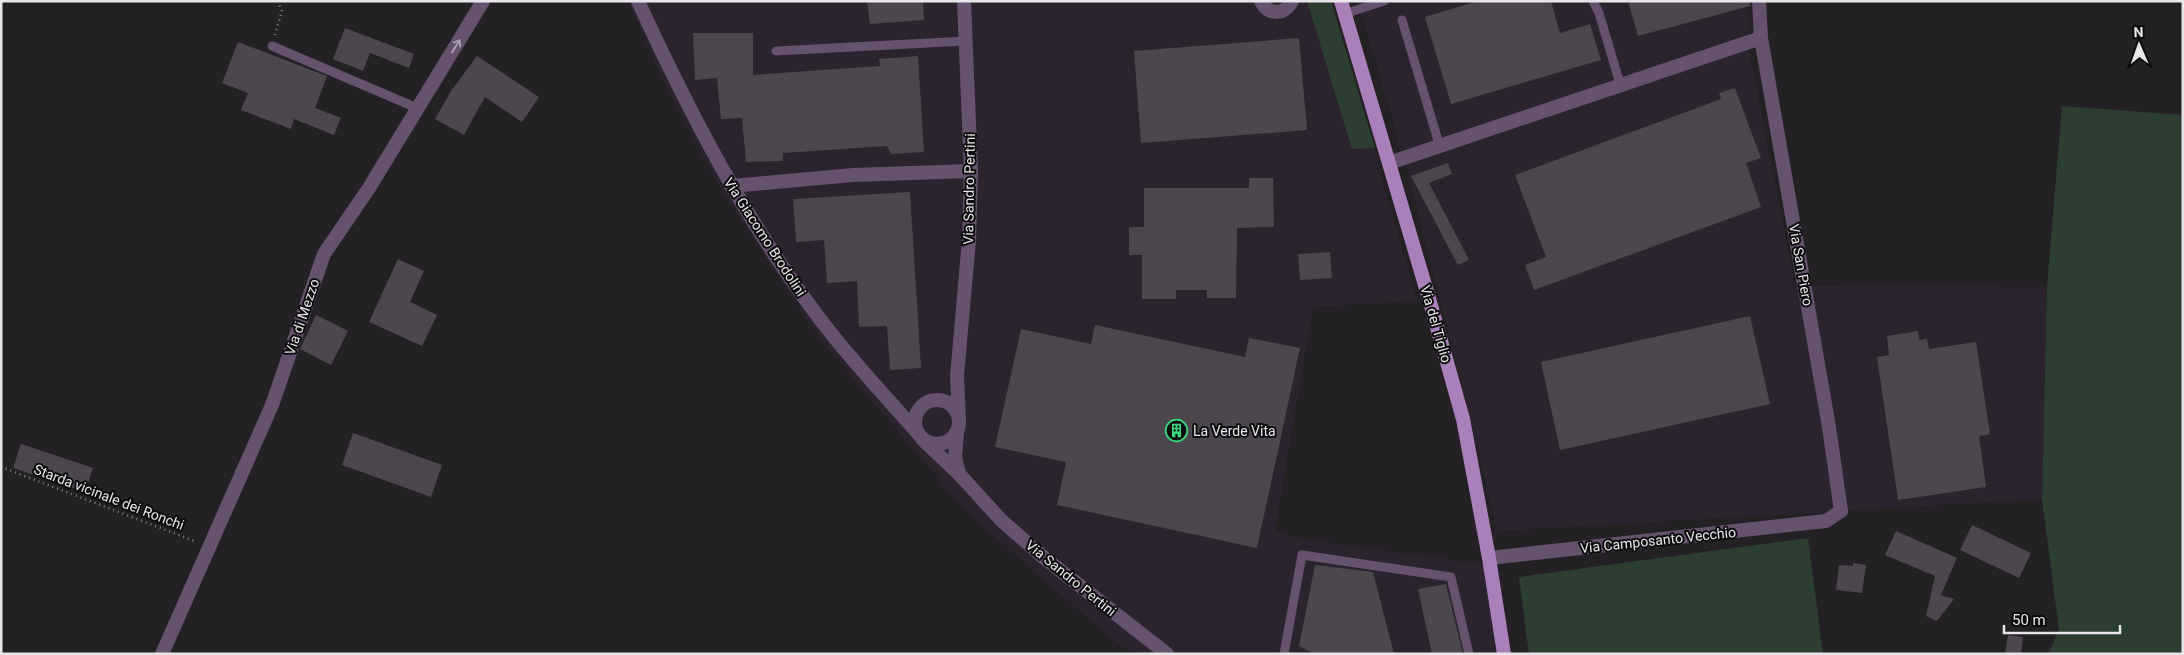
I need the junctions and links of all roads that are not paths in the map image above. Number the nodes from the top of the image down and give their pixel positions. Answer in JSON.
{"nodes":[{"id":1,"x":483,"y":1,"type":"edge"},
{"id":2,"x":638,"y":1,"type":"edge"},
{"id":3,"x":964,"y":1,"type":"edge"},
{"id":4,"x":1261,"y":1,"type":"edge"},
{"id":5,"x":1292,"y":1,"type":"edge"},
{"id":6,"x":1384,"y":1,"type":"edge"},
{"id":7,"x":1593,"y":1,"type":"edge"},
{"id":8,"x":1759,"y":1,"type":"edge"},
{"id":9,"x":1342,"y":8,"type":"edge"},
{"id":10,"x":1402,"y":20,"type":"dead end"},
{"id":11,"x":1761,"y":38,"type":"junction"},
{"id":12,"x":966,"y":41,"type":"junction"},
{"id":13,"x":272,"y":46,"type":"road end"},
{"id":14,"x":776,"y":51,"type":"dead end"},
{"id":15,"x":1621,"y":87,"type":"junction"},
{"id":16,"x":417,"y":108,"type":"junction"},
{"id":17,"x":1440,"y":147,"type":"junction"},
{"id":18,"x":1390,"y":163,"type":"junction"},
{"id":19,"x":971,"y":171,"type":"junction"},
{"id":20,"x":731,"y":186,"type":"junction"},
{"id":21,"x":957,"y":376,"type":"junction"},
{"id":22,"x":890,"y":402,"type":"junction"},
{"id":23,"x":927,"y":402,"type":"junction"},
{"id":24,"x":958,"y":426,"type":"junction"},
{"id":25,"x":920,"y":436,"type":"junction"},
{"id":26,"x":960,"y":475,"type":"junction"},
{"id":27,"x":1826,"y":521,"type":"joint"},
{"id":28,"x":1489,"y":558,"type":"junction"},
{"id":29,"x":162,"y":654,"type":"edge"},
{"id":30,"x":1167,"y":654,"type":"edge"},
{"id":31,"x":1284,"y":654,"type":"edge"},
{"id":32,"x":1469,"y":654,"type":"edge"},
{"id":33,"x":1504,"y":654,"type":"edge"}],
"edges":[{"from":16,"to":1,"type":"street","name":"Via di Mezzo","one_way":true},
{"from":2,"to":20,"type":"street","name":"Via Giacomo Brodolini"},
{"from":3,"to":12,"type":"street","name":"Via Sandro Pertini"},
{"from":4,"to":5,"type":"street"},
{"from":6,"to":9,"type":"lane"},
{"from":7,"to":15,"type":"lane"},
{"from":8,"to":11,"type":"street","name":"Via San Piero"},
{"from":9,"to":18,"type":"main road","name":"Via del Tiglio"},
{"from":10,"to":17,"type":"lane"},
{"from":11,"to":15,"type":"street"},
{"from":11,"to":27,"type":"street","name":"Via San Piero"},
{"from":12,"to":14,"type":"lane"},
{"from":12,"to":19,"type":"street","name":"Via Sandro Pertini"},
{"from":13,"to":16,"type":"lane"},
{"from":15,"to":17,"type":"street"},
{"from":16,"to":29,"type":"street","name":"Via di Mezzo"},
{"from":17,"to":18,"type":"street"},
{"from":18,"to":28,"type":"main road","name":"Via del Tiglio"},
{"from":19,"to":20,"type":"street"},
{"from":19,"to":21,"type":"street","name":"Via Sandro Pertini"},
{"from":20,"to":22,"type":"street","name":"Via Giacomo Brodolini"},
{"from":21,"to":23,"type":"street"},
{"from":21,"to":24,"type":"street","name":"Via Sandro Pertini"},
{"from":22,"to":23,"type":"street"},
{"from":22,"to":25,"type":"street","name":"Via Giacomo Brodolini"},
{"from":23,"to":24,"type":"street"},
{"from":23,"to":25,"type":"street"},
{"from":24,"to":25,"type":"street"},
{"from":24,"to":26,"type":"street","name":"Via Sandro Pertini"},
{"from":25,"to":26,"type":"street","name":"Via Sandro Pertini"},
{"from":26,"to":30,"type":"street","name":"Via Sandro Pertini"},
{"from":27,"to":28,"type":"street","name":"Via Camposanto Vecchio"},
{"from":28,"to":33,"type":"main road","name":"Via del Tiglio"},
{"from":31,"to":32,"type":"lane"}]}
